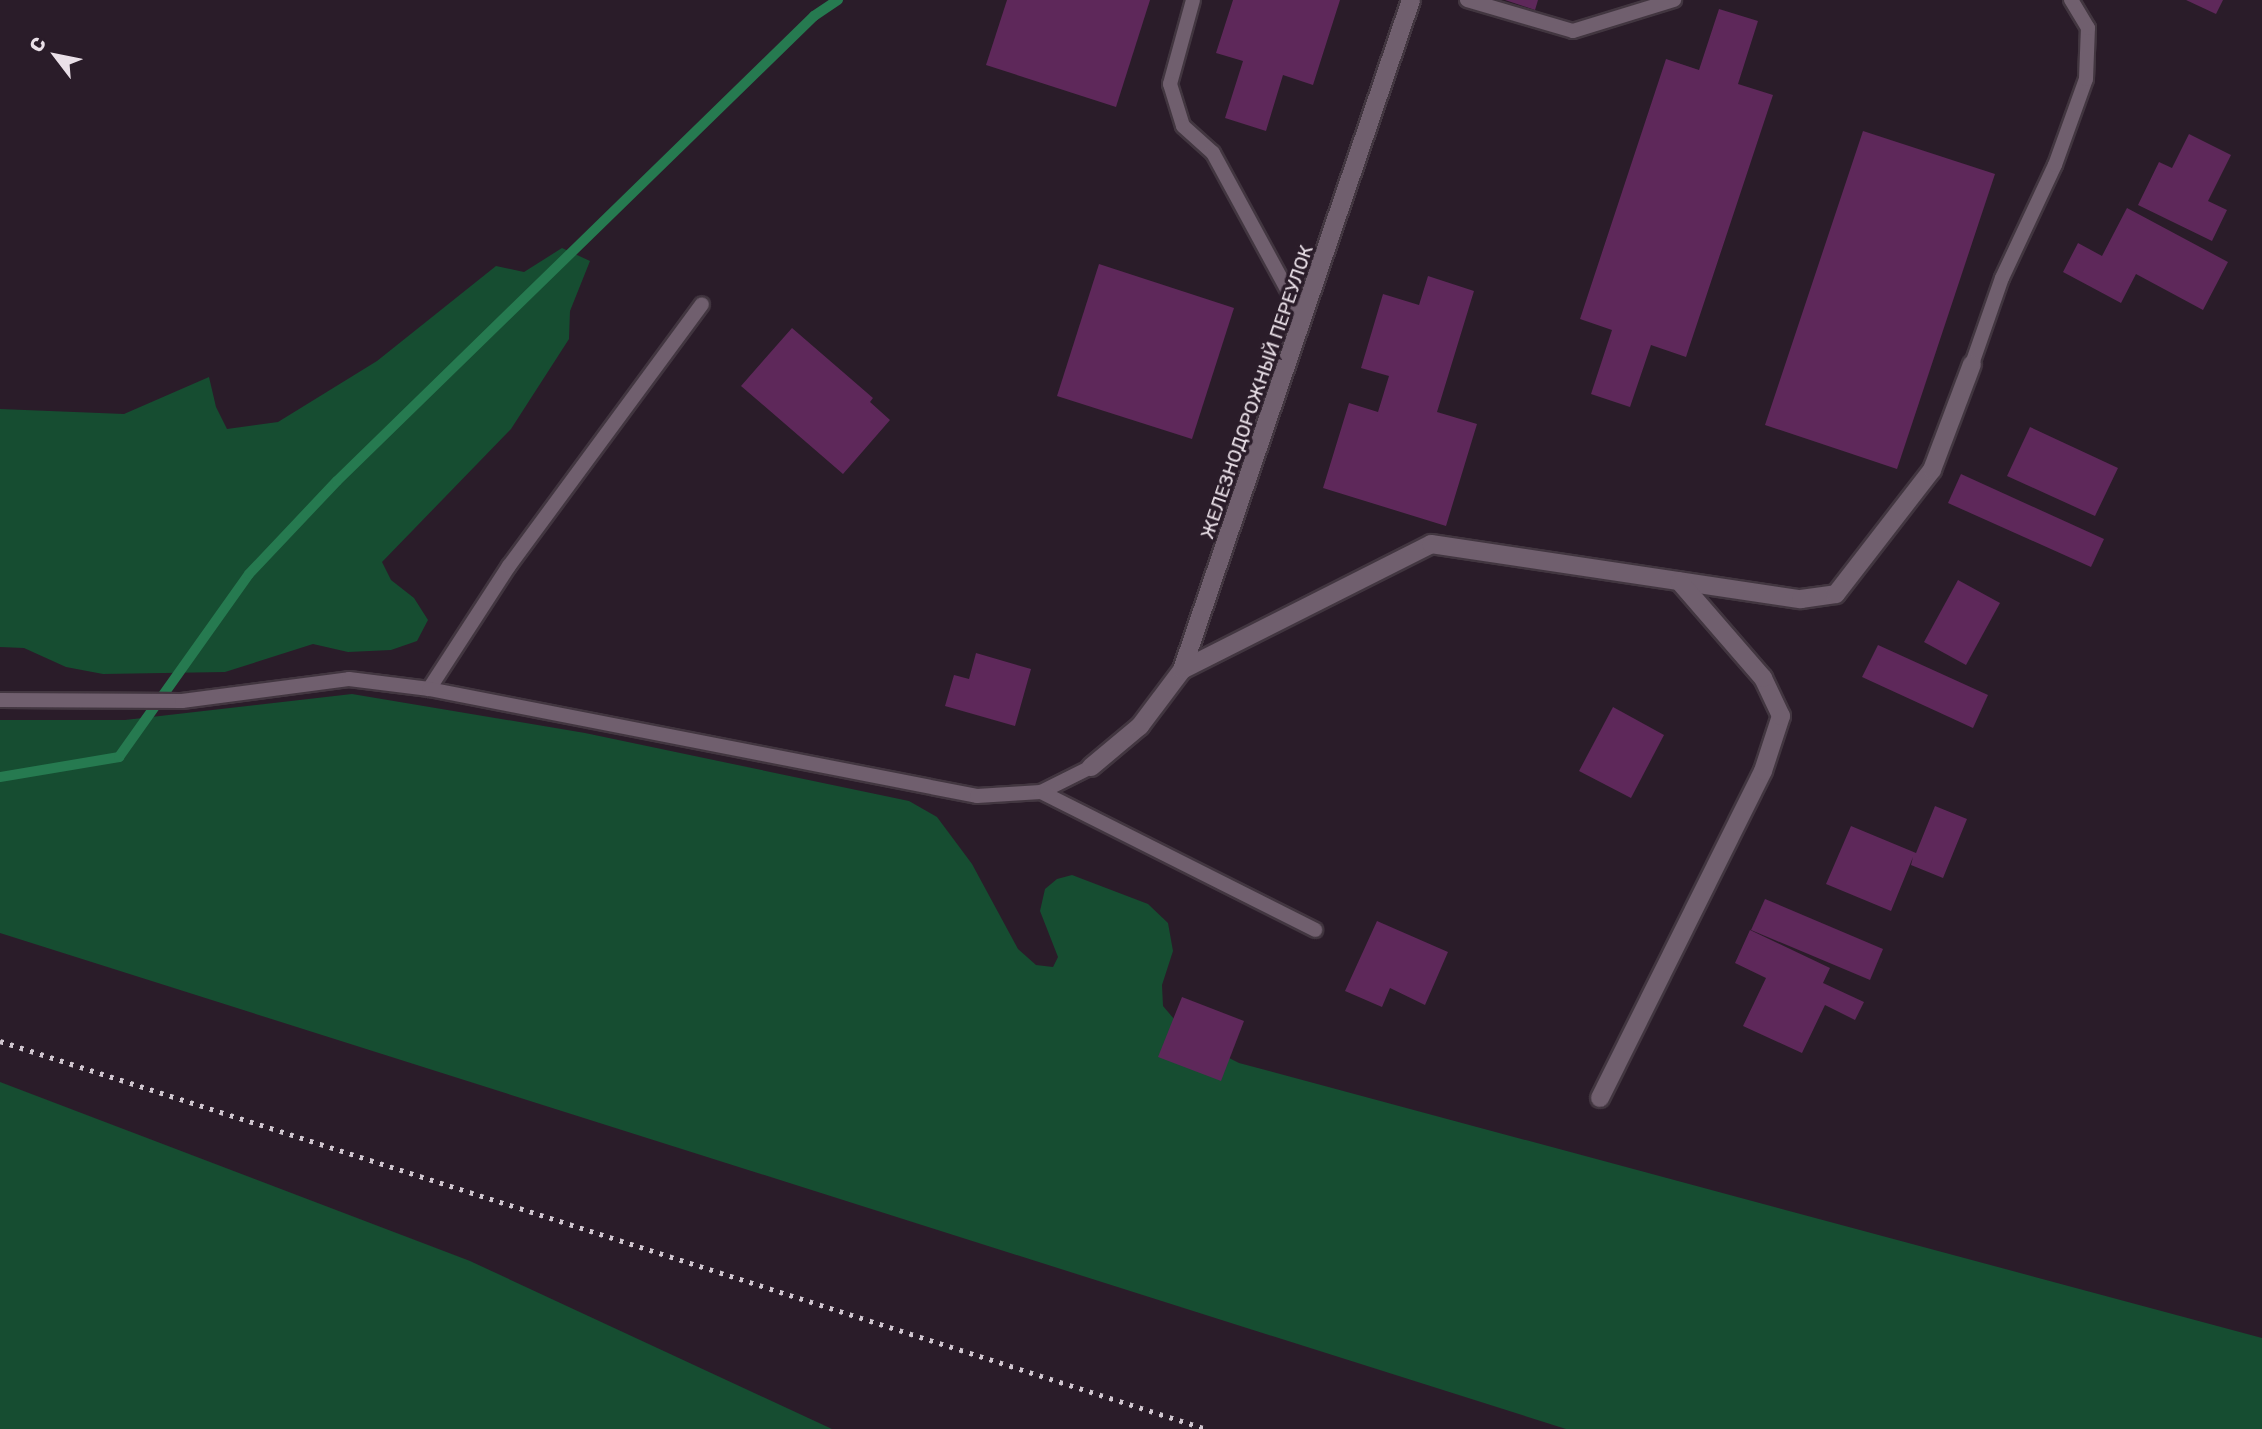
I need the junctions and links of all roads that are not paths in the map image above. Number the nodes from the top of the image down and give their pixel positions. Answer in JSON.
{"nodes":[{"id":1,"x":1193,"y":0,"type":"edge"},
{"id":2,"x":1411,"y":0,"type":"edge"},
{"id":3,"x":1467,"y":0,"type":"edge"},
{"id":4,"x":1675,"y":0,"type":"edge"},
{"id":5,"x":2071,"y":0,"type":"edge"},
{"id":6,"x":702,"y":304,"type":"dead end"},
{"id":7,"x":1303,"y":319,"type":"junction"},
{"id":8,"x":1972,"y":364,"type":"joint"},
{"id":9,"x":1679,"y":581,"type":"junction"},
{"id":10,"x":1182,"y":670,"type":"junction"},
{"id":11,"x":429,"y":689,"type":"junction"},
{"id":12,"x":0,"y":700,"type":"edge"},
{"id":13,"x":1091,"y":767,"type":"joint"},
{"id":14,"x":1041,"y":792,"type":"junction"},
{"id":15,"x":1315,"y":930,"type":"dead end"},
{"id":16,"x":1600,"y":1098,"type":"dead end"}],
"edges":[{"from":1,"to":7,"type":"lane"},
{"from":2,"to":7,"type":"street","name":"ЖЕЛЕЗНОДОРОЖНЫЙ ПЕРЕУЛОК"},
{"from":3,"to":4,"type":"lane"},
{"from":5,"to":8,"type":"lane"},
{"from":6,"to":11,"type":"lane"},
{"from":7,"to":10,"type":"street","name":"ЖЕЛЕЗНОДОРОЖНЫЙ ПЕРЕУЛОК"},
{"from":8,"to":9,"type":"street"},
{"from":9,"to":10,"type":"street"},
{"from":9,"to":16,"type":"street"},
{"from":10,"to":13,"type":"street","name":"ЖЕЛЕЗНОДОРОЖНЫЙ ПЕРЕУЛОК"},
{"from":11,"to":12,"type":"lane"},
{"from":11,"to":14,"type":"lane"},
{"from":13,"to":14,"type":"lane"},
{"from":14,"to":15,"type":"lane"}]}
